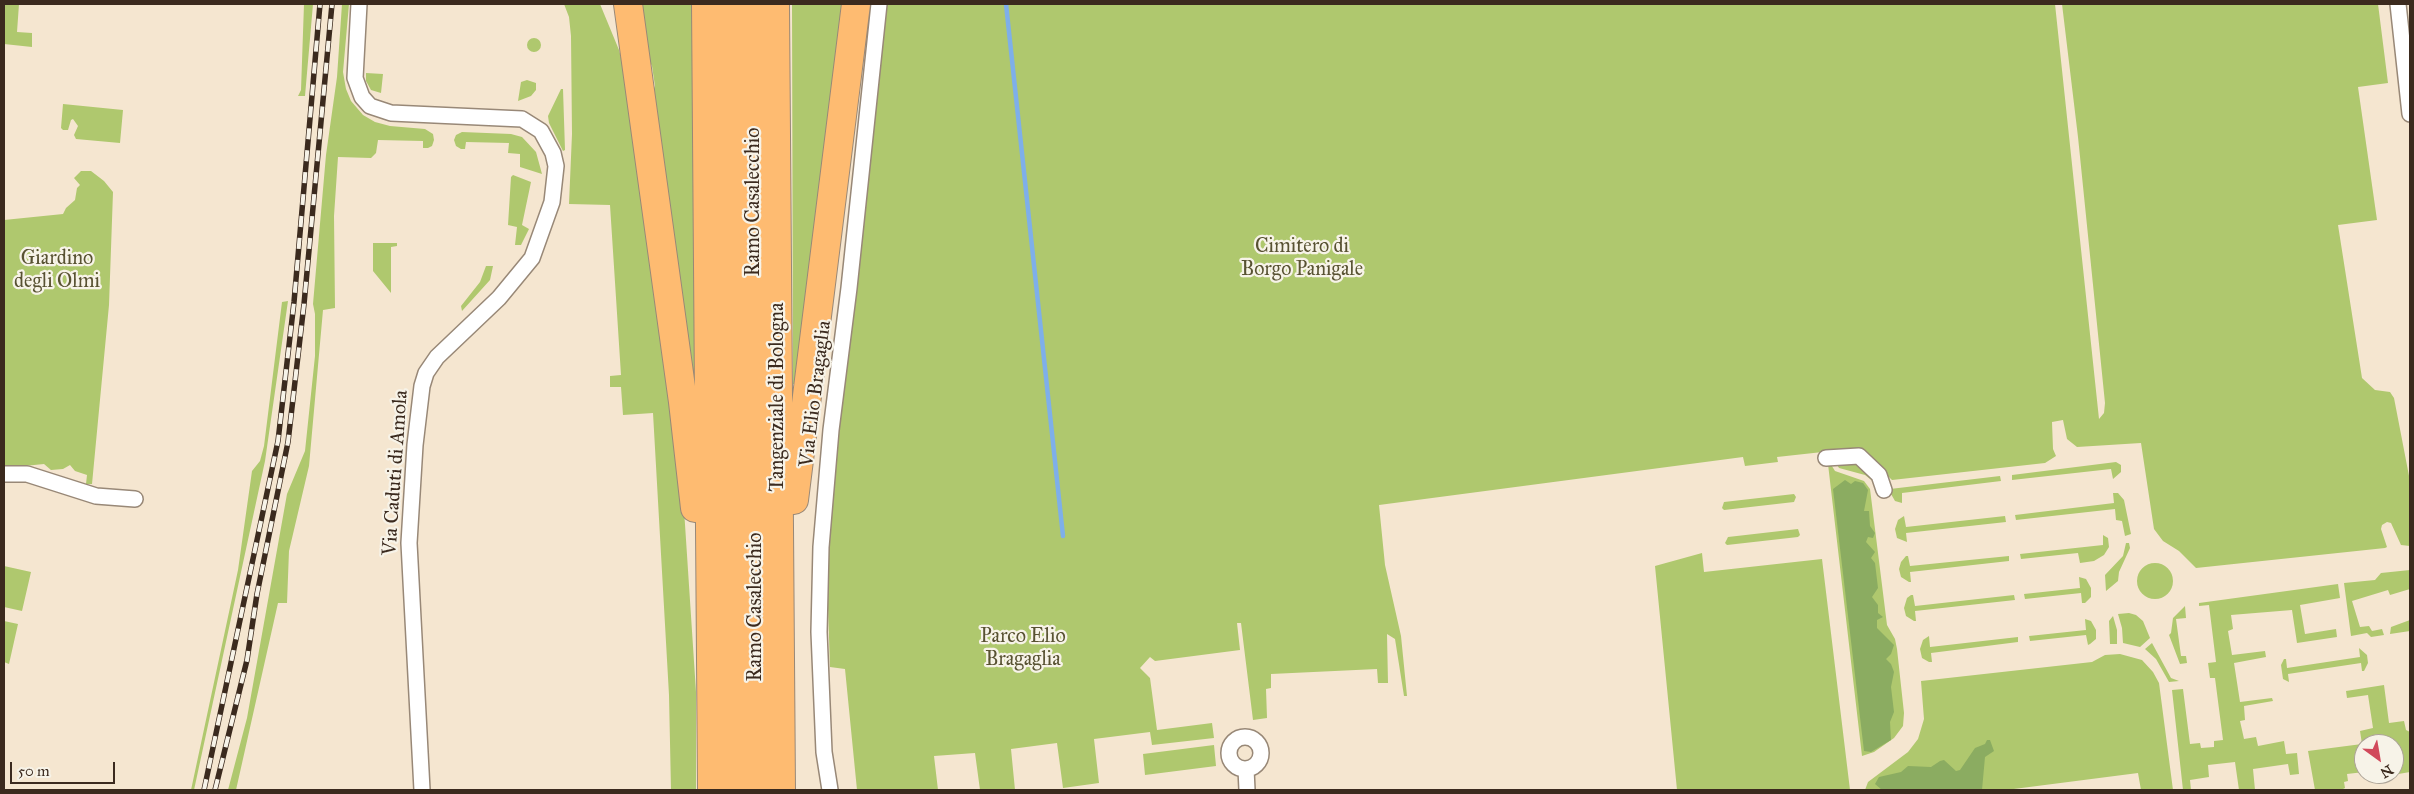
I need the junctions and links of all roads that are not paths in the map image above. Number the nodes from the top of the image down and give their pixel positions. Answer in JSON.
{"nodes":[{"id":1,"x":359,"y":4,"type":"edge"},
{"id":2,"x":615,"y":4,"type":"edge"},
{"id":3,"x":628,"y":4,"type":"edge"},
{"id":4,"x":706,"y":4,"type":"edge"},
{"id":5,"x":730,"y":4,"type":"edge"},
{"id":6,"x":752,"y":4,"type":"edge"},
{"id":7,"x":775,"y":4,"type":"edge"},
{"id":8,"x":856,"y":4,"type":"edge"},
{"id":9,"x":880,"y":4,"type":"edge"},
{"id":10,"x":2398,"y":4,"type":"edge"},
{"id":11,"x":637,"y":70,"type":"junction"},
{"id":12,"x":2410,"y":114,"type":"edge"},
{"id":13,"x":1826,"y":458,"type":"dead end"},
{"id":14,"x":4,"y":474,"type":"edge"},
{"id":15,"x":1884,"y":490,"type":"dead end"},
{"id":16,"x":136,"y":499,"type":"dead end"},
{"id":17,"x":781,"y":739,"type":"junction"},
{"id":18,"x":712,"y":747,"type":"junction"},
{"id":19,"x":1246,"y":769,"type":"dead end"},
{"id":20,"x":422,"y":790,"type":"edge"},
{"id":21,"x":712,"y":790,"type":"edge"},
{"id":22,"x":736,"y":790,"type":"edge"},
{"id":23,"x":757,"y":790,"type":"edge"},
{"id":24,"x":781,"y":790,"type":"edge"},
{"id":25,"x":830,"y":790,"type":"edge"},
{"id":26,"x":1247,"y":790,"type":"edge"}],
"edges":[{"from":1,"to":20,"type":"street","name":"Via Caduti di Amola"},
{"from":2,"to":11,"type":"highway"},
{"from":3,"to":11,"type":"highway"},
{"from":4,"to":18,"type":"highway"},
{"from":5,"to":22,"type":"highway","name":"Ramo Casalecchio"},
{"from":6,"to":23,"type":"highway","name":"Ramo Casalecchio"},
{"from":7,"to":17,"type":"highway","name":"Tangenziale di Bologna"},
{"from":8,"to":17,"type":"highway"},
{"from":9,"to":25,"type":"street","name":"Via Elio Bragaglia"},
{"from":10,"to":12,"type":"street"},
{"from":11,"to":18,"type":"highway"},
{"from":13,"to":15,"type":"street"},
{"from":14,"to":16,"type":"street"},
{"from":17,"to":24,"type":"highway","name":"Tangenziale di Bologna"},
{"from":18,"to":21,"type":"highway"},
{"from":19,"to":26,"type":"street"}]}
